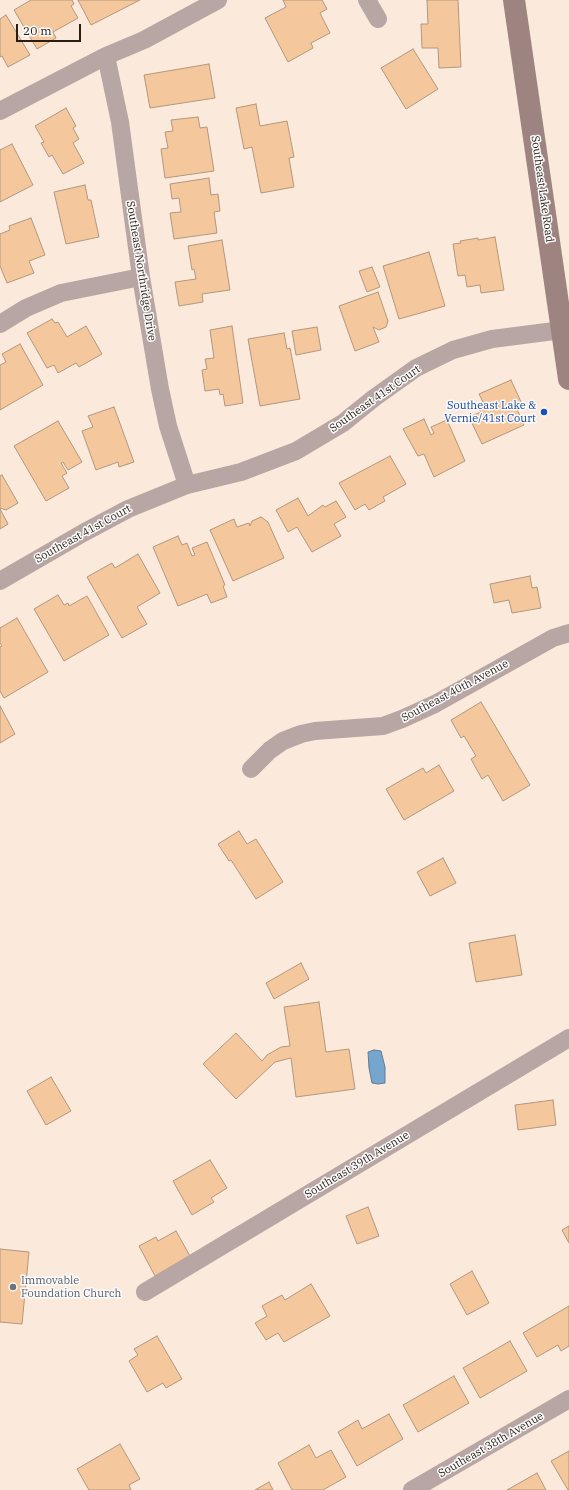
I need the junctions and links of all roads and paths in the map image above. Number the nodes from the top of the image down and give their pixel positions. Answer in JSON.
{"nodes":[{"id":1,"x":218,"y":0,"type":"edge"},
{"id":2,"x":367,"y":0,"type":"edge"},
{"id":3,"x":514,"y":0,"type":"edge"},
{"id":4,"x":378,"y":20,"type":"dead end"},
{"id":5,"x":106,"y":56,"type":"junction"},
{"id":6,"x":0,"y":111,"type":"edge"},
{"id":7,"x":141,"y":277,"type":"junction"},
{"id":8,"x":0,"y":324,"type":"edge"},
{"id":9,"x":562,"y":330,"type":"junction"},
{"id":10,"x":569,"y":379,"type":"edge"},
{"id":11,"x":187,"y":485,"type":"junction"},
{"id":12,"x":0,"y":581,"type":"edge"},
{"id":13,"x":569,"y":633,"type":"edge"},
{"id":14,"x":251,"y":769,"type":"dead end"},
{"id":15,"x":569,"y":1038,"type":"edge"},
{"id":16,"x":145,"y":1292,"type":"dead end"},
{"id":17,"x":569,"y":1399,"type":"edge"},
{"id":18,"x":412,"y":1490,"type":"edge"}],
"edges":[{"from":1,"to":5,"type":"street"},
{"from":2,"to":4,"type":"street"},
{"from":3,"to":9,"type":"main road","name":"Southeast Lake Road"},
{"from":5,"to":6,"type":"street"},
{"from":5,"to":7,"type":"street","name":"Southeast Northridge Drive"},
{"from":7,"to":8,"type":"street"},
{"from":7,"to":11,"type":"street","name":"Southeast Northridge Drive"},
{"from":9,"to":10,"type":"main road","name":"Southeast Lake Road"},
{"from":9,"to":11,"type":"street","name":"Southeast 41st Court"},
{"from":11,"to":12,"type":"street","name":"Southeast 41st Court"},
{"from":13,"to":14,"type":"street","name":"Southeast 40th Avenue"},
{"from":15,"to":16,"type":"street","name":"Southeast 39th Avenue"},
{"from":17,"to":18,"type":"street","name":"Southeast 38th Avenue"}]}
